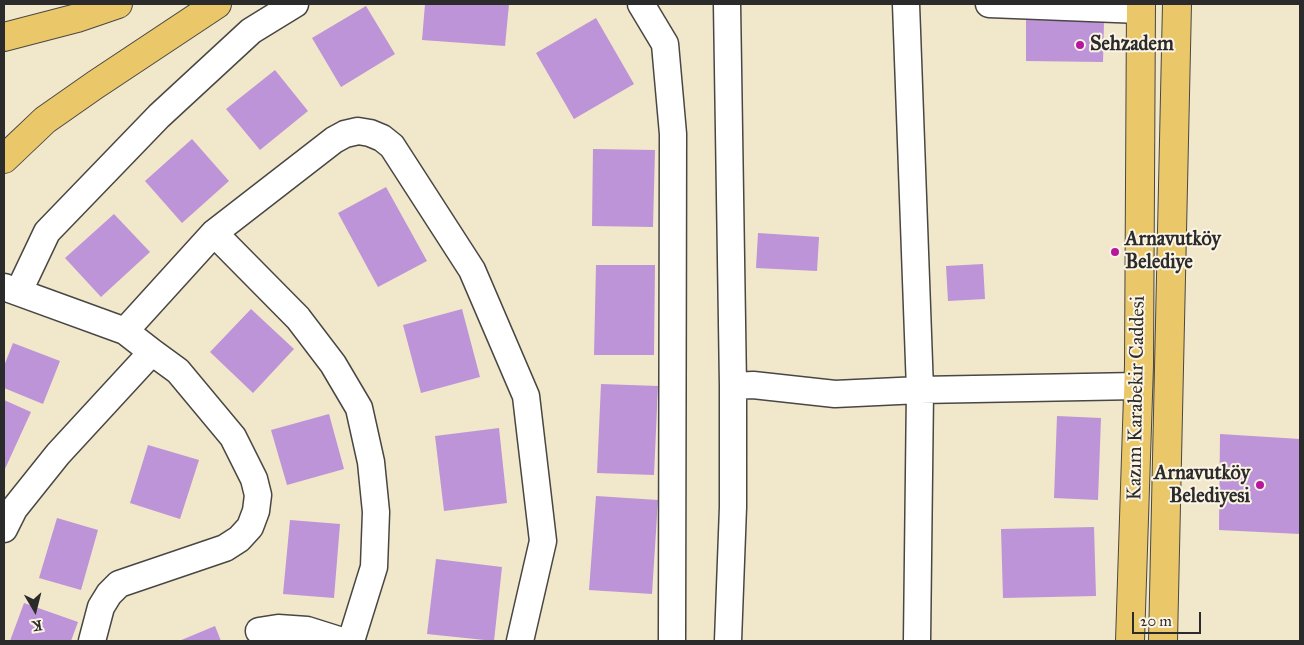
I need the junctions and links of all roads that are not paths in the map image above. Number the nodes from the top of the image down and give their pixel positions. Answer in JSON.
{"nodes":[{"id":1,"x":118,"y":4,"type":"edge"},
{"id":2,"x":217,"y":4,"type":"edge"},
{"id":3,"x":295,"y":4,"type":"edge"},
{"id":4,"x":641,"y":4,"type":"edge"},
{"id":5,"x":727,"y":4,"type":"edge"},
{"id":6,"x":906,"y":4,"type":"edge"},
{"id":7,"x":989,"y":4,"type":"edge"},
{"id":8,"x":1177,"y":4,"type":"edge"},
{"id":9,"x":1141,"y":7,"type":"edge"},
{"id":10,"x":4,"y":37,"type":"edge"},
{"id":11,"x":4,"y":159,"type":"edge"},
{"id":12,"x":214,"y":233,"type":"junction"},
{"id":13,"x":11,"y":289,"type":"edge"},
{"id":14,"x":125,"y":332,"type":"junction"},
{"id":15,"x":152,"y":352,"type":"junction"},
{"id":16,"x":733,"y":386,"type":"junction"},
{"id":17,"x":1138,"y":386,"type":"junction"},
{"id":18,"x":920,"y":390,"type":"junction"},
{"id":19,"x":4,"y":529,"type":"edge"},
{"id":20,"x":259,"y":631,"type":"dead end"},
{"id":21,"x":92,"y":641,"type":"edge"},
{"id":22,"x":342,"y":641,"type":"edge"},
{"id":23,"x":352,"y":641,"type":"edge"},
{"id":24,"x":520,"y":641,"type":"edge"},
{"id":25,"x":672,"y":641,"type":"edge"},
{"id":26,"x":728,"y":641,"type":"edge"},
{"id":27,"x":917,"y":641,"type":"edge"},
{"id":28,"x":1130,"y":641,"type":"edge"},
{"id":29,"x":1163,"y":641,"type":"edge"}],
"edges":[{"from":1,"to":10,"type":"main road"},
{"from":2,"to":11,"type":"main road"},
{"from":3,"to":13,"type":"street"},
{"from":4,"to":25,"type":"street"},
{"from":5,"to":16,"type":"street"},
{"from":6,"to":18,"type":"street"},
{"from":7,"to":9,"type":"street"},
{"from":8,"to":29,"type":"main road","name":"Kazım Karabekir Caddesi"},
{"from":9,"to":17,"type":"main road","name":"Kazım Karabekir Caddesi"},
{"from":12,"to":14,"type":"street"},
{"from":12,"to":23,"type":"street"},
{"from":12,"to":24,"type":"street"},
{"from":13,"to":14,"type":"street"},
{"from":14,"to":15,"type":"street"},
{"from":15,"to":19,"type":"street"},
{"from":15,"to":21,"type":"street"},
{"from":16,"to":18,"type":"street"},
{"from":16,"to":26,"type":"street"},
{"from":17,"to":18,"type":"street"},
{"from":17,"to":28,"type":"main road","name":"Kazım Karabekir Caddesi"},
{"from":18,"to":27,"type":"street"},
{"from":20,"to":22,"type":"street"}]}
